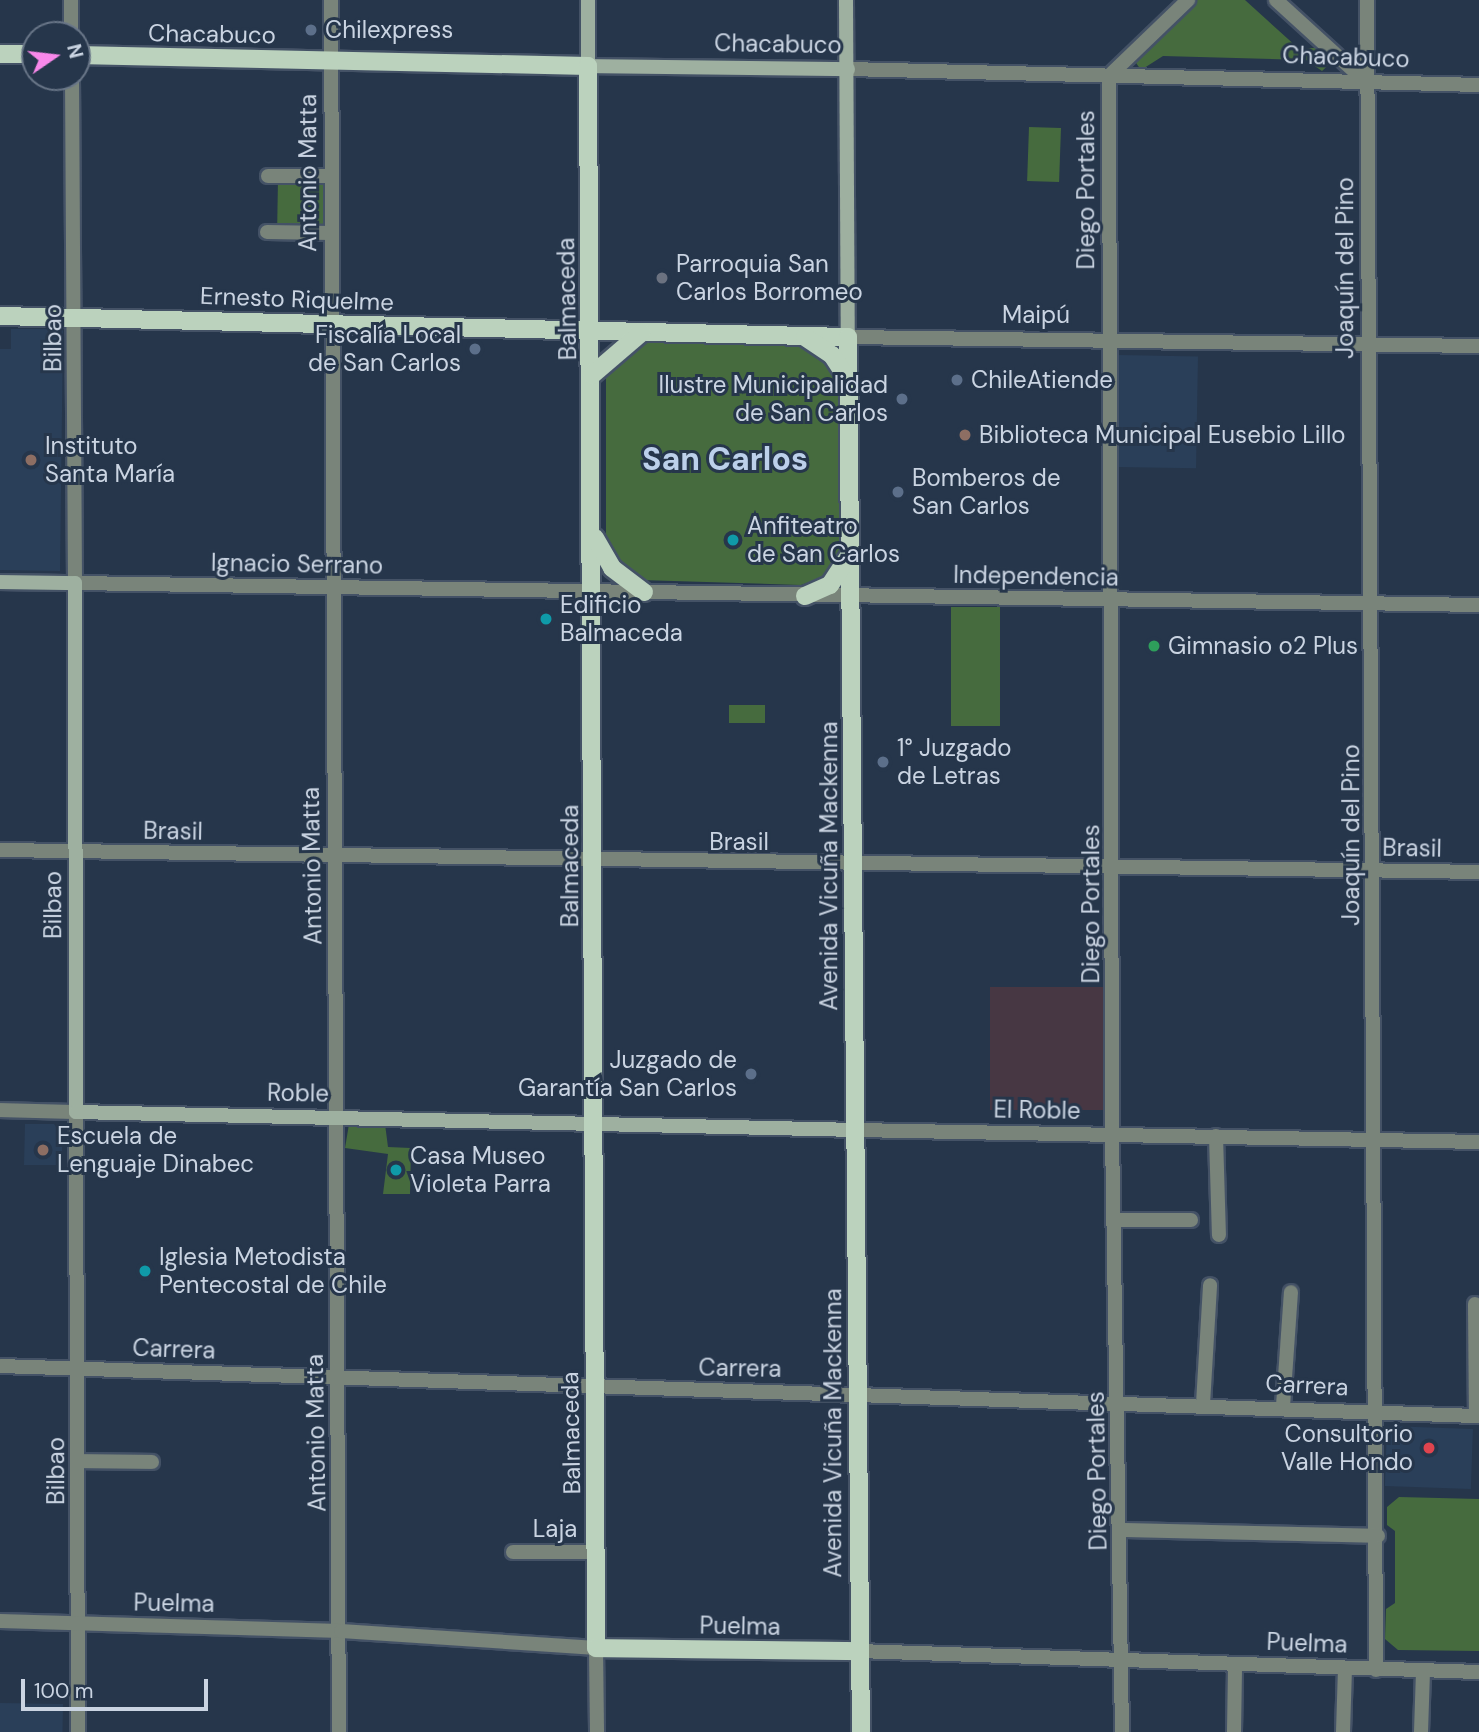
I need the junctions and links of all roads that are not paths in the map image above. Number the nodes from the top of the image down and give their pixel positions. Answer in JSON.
{"nodes":[{"id":1,"x":71,"y":0,"type":"edge"},
{"id":2,"x":331,"y":0,"type":"edge"},
{"id":3,"x":588,"y":0,"type":"edge"},
{"id":4,"x":846,"y":0,"type":"edge"},
{"id":5,"x":1188,"y":0,"type":"edge"},
{"id":6,"x":1276,"y":0,"type":"edge"},
{"id":7,"x":1367,"y":0,"type":"edge"},
{"id":8,"x":71,"y":21,"type":"edge"},
{"id":9,"x":0,"y":54,"type":"edge"},
{"id":10,"x":21,"y":54,"type":"edge"},
{"id":11,"x":91,"y":55,"type":"edge"},
{"id":12,"x":330,"y":61,"type":"junction"},
{"id":13,"x":588,"y":66,"type":"junction"},
{"id":14,"x":848,"y":69,"type":"junction"},
{"id":15,"x":1109,"y":76,"type":"junction"},
{"id":16,"x":1366,"y":82,"type":"junction"},
{"id":17,"x":1479,"y":85,"type":"edge"},
{"id":18,"x":72,"y":91,"type":"edge"},
{"id":19,"x":268,"y":176,"type":"dead end"},
{"id":20,"x":331,"y":176,"type":"junction"},
{"id":21,"x":267,"y":232,"type":"dead end"},
{"id":22,"x":331,"y":233,"type":"junction"},
{"id":23,"x":0,"y":316,"type":"edge"},
{"id":24,"x":76,"y":318,"type":"junction"},
{"id":25,"x":331,"y":325,"type":"junction"},
{"id":26,"x":592,"y":332,"type":"junction"},
{"id":27,"x":641,"y":333,"type":"junction"},
{"id":28,"x":802,"y":335,"type":"junction"},
{"id":29,"x":848,"y":337,"type":"junction"},
{"id":30,"x":1109,"y":340,"type":"junction"},
{"id":31,"x":1368,"y":344,"type":"junction"},
{"id":32,"x":1479,"y":346,"type":"edge"},
{"id":33,"x":592,"y":375,"type":"junction"},
{"id":34,"x":850,"y":387,"type":"junction"},
{"id":35,"x":593,"y":531,"type":"junction"},
{"id":36,"x":851,"y":543,"type":"junction"},
{"id":37,"x":0,"y":582,"type":"edge"},
{"id":38,"x":75,"y":583,"type":"junction"},
{"id":39,"x":330,"y":587,"type":"junction"},
{"id":40,"x":593,"y":591,"type":"junction"},
{"id":41,"x":644,"y":592,"type":"junction"},
{"id":42,"x":805,"y":596,"type":"junction"},
{"id":43,"x":852,"y":597,"type":"junction"},
{"id":44,"x":1113,"y":599,"type":"junction"},
{"id":45,"x":1371,"y":603,"type":"junction"},
{"id":46,"x":1479,"y":605,"type":"edge"},
{"id":47,"x":0,"y":850,"type":"edge"},
{"id":48,"x":75,"y":852,"type":"junction"},
{"id":49,"x":335,"y":857,"type":"junction"},
{"id":50,"x":594,"y":861,"type":"junction"},
{"id":51,"x":852,"y":865,"type":"junction"},
{"id":52,"x":1374,"y":870,"type":"junction"},
{"id":53,"x":1114,"y":871,"type":"junction"},
{"id":54,"x":1479,"y":872,"type":"edge"},
{"id":55,"x":0,"y":1110,"type":"edge"},
{"id":56,"x":76,"y":1112,"type":"junction"},
{"id":57,"x":338,"y":1117,"type":"junction"},
{"id":58,"x":594,"y":1124,"type":"junction"},
{"id":59,"x":856,"y":1130,"type":"junction"},
{"id":60,"x":1112,"y":1133,"type":"junction"},
{"id":61,"x":1216,"y":1136,"type":"junction"},
{"id":62,"x":1375,"y":1140,"type":"junction"},
{"id":63,"x":1479,"y":1142,"type":"edge"},
{"id":64,"x":1116,"y":1220,"type":"junction"},
{"id":65,"x":1191,"y":1220,"type":"dead end"},
{"id":66,"x":1219,"y":1235,"type":"dead end"},
{"id":67,"x":1210,"y":1285,"type":"dead end"},
{"id":68,"x":1291,"y":1292,"type":"dead end"},
{"id":69,"x":1475,"y":1304,"type":"dead end"},
{"id":70,"x":0,"y":1366,"type":"edge"},
{"id":71,"x":78,"y":1369,"type":"junction"},
{"id":72,"x":338,"y":1378,"type":"junction"},
{"id":73,"x":595,"y":1387,"type":"junction"},
{"id":74,"x":858,"y":1394,"type":"junction"},
{"id":75,"x":1119,"y":1400,"type":"junction"},
{"id":76,"x":1203,"y":1404,"type":"junction"},
{"id":77,"x":1283,"y":1406,"type":"junction"},
{"id":78,"x":1377,"y":1411,"type":"junction"},
{"id":79,"x":1477,"y":1416,"type":"edge"},
{"id":80,"x":79,"y":1461,"type":"junction"},
{"id":81,"x":152,"y":1462,"type":"dead end"},
{"id":82,"x":1121,"y":1530,"type":"junction"},
{"id":83,"x":1378,"y":1536,"type":"junction"},
{"id":84,"x":513,"y":1552,"type":"dead end"},
{"id":85,"x":597,"y":1552,"type":"junction"},
{"id":86,"x":0,"y":1621,"type":"edge"},
{"id":87,"x":78,"y":1625,"type":"junction"},
{"id":88,"x":341,"y":1631,"type":"junction"},
{"id":89,"x":596,"y":1648,"type":"junction"},
{"id":90,"x":858,"y":1651,"type":"junction"},
{"id":91,"x":1122,"y":1660,"type":"junction"},
{"id":92,"x":1235,"y":1665,"type":"junction"},
{"id":93,"x":1345,"y":1669,"type":"junction"},
{"id":94,"x":1376,"y":1670,"type":"junction"},
{"id":95,"x":1423,"y":1671,"type":"junction"},
{"id":96,"x":1479,"y":1672,"type":"edge"},
{"id":97,"x":78,"y":1732,"type":"edge"},
{"id":98,"x":339,"y":1732,"type":"edge"},
{"id":99,"x":597,"y":1732,"type":"edge"},
{"id":100,"x":861,"y":1732,"type":"edge"},
{"id":101,"x":1122,"y":1732,"type":"edge"},
{"id":102,"x":1234,"y":1732,"type":"edge"},
{"id":103,"x":1343,"y":1732,"type":"edge"},
{"id":104,"x":1421,"y":1732,"type":"edge"}],
"edges":[{"from":1,"to":8,"type":"street"},
{"from":2,"to":12,"type":"street","name":"Antonio Matta"},
{"from":3,"to":13,"type":"main road","name":"Balmaceda"},
{"from":4,"to":14,"type":"main road","name":"Avenida Vicuña Mackenna"},
{"from":5,"to":15,"type":"street"},
{"from":6,"to":16,"type":"street"},
{"from":7,"to":16,"type":"street","name":"Joaquín del Pino"},
{"from":9,"to":10,"type":"main road"},
{"from":11,"to":12,"type":"main road","name":"Chacabuco"},
{"from":12,"to":13,"type":"main road","name":"Chacabuco"},
{"from":12,"to":20,"type":"street","name":"Antonio Matta"},
{"from":13,"to":14,"type":"main road","name":"Chacabuco"},
{"from":13,"to":26,"type":"main road","name":"Balmaceda"},
{"from":14,"to":15,"type":"street","name":"Chacabuco"},
{"from":14,"to":29,"type":"main road","name":"Avenida Vicuña Mackenna"},
{"from":15,"to":16,"type":"street","name":"Chacabuco"},
{"from":15,"to":30,"type":"street","name":"Diego Portales"},
{"from":16,"to":17,"type":"street","name":"Chacabuco"},
{"from":16,"to":31,"type":"street","name":"Joaquín del Pino"},
{"from":18,"to":24,"type":"street","name":"Bilbao"},
{"from":19,"to":20,"type":"street"},
{"from":20,"to":22,"type":"street","name":"Antonio Matta"},
{"from":21,"to":22,"type":"street"},
{"from":22,"to":25,"type":"street","name":"Antonio Matta"},
{"from":23,"to":24,"type":"main road","name":"Ernesto Riquelme"},
{"from":24,"to":25,"type":"main road","name":"Ernesto Riquelme"},
{"from":24,"to":38,"type":"street","name":"Bilbao"},
{"from":25,"to":26,"type":"main road","name":"Ernesto Riquelme"},
{"from":25,"to":39,"type":"street","name":"Antonio Matta"},
{"from":26,"to":27,"type":"main road","name":"Maipú"},
{"from":26,"to":33,"type":"main road","name":"Balmaceda"},
{"from":27,"to":28,"type":"main road","name":"Maipú"},
{"from":27,"to":33,"type":"main road"},
{"from":28,"to":29,"type":"main road","name":"Maipú"},
{"from":28,"to":34,"type":"main road"},
{"from":29,"to":30,"type":"street","name":"Maipú"},
{"from":29,"to":34,"type":"main road","name":"Avenida Vicuña Mackenna"},
{"from":30,"to":31,"type":"street","name":"Maipú"},
{"from":30,"to":44,"type":"street","name":"Diego Portales"},
{"from":31,"to":32,"type":"street","name":"Maipú"},
{"from":31,"to":45,"type":"street","name":"Joaquín del Pino"},
{"from":33,"to":35,"type":"main road","name":"Balmaceda"},
{"from":34,"to":36,"type":"main road","name":"Avenida Vicuña Mackenna"},
{"from":35,"to":40,"type":"main road","name":"Balmaceda"},
{"from":35,"to":41,"type":"main road"},
{"from":36,"to":42,"type":"main road"},
{"from":36,"to":43,"type":"main road","name":"Avenida Vicuña Mackenna"},
{"from":37,"to":38,"type":"main road","name":"Ignacio Serrano"},
{"from":38,"to":39,"type":"street","name":"Ignacio Serrano"},
{"from":38,"to":48,"type":"main road","name":"Bilbao"},
{"from":39,"to":40,"type":"street","name":"Ignacio Serrano"},
{"from":39,"to":49,"type":"street","name":"Antonio Matta"},
{"from":40,"to":41,"type":"street","name":"Independencia"},
{"from":40,"to":50,"type":"main road","name":"Balmaceda"},
{"from":41,"to":42,"type":"street","name":"Independencia"},
{"from":42,"to":43,"type":"street","name":"Independencia"},
{"from":43,"to":44,"type":"street","name":"Independencia"},
{"from":43,"to":51,"type":"main road","name":"Avenida Vicuña Mackenna"},
{"from":44,"to":45,"type":"street","name":"Independencia"},
{"from":44,"to":53,"type":"street","name":"Diego Portales"},
{"from":45,"to":46,"type":"street","name":"Independencia"},
{"from":45,"to":52,"type":"street","name":"Joaquín del Pino"},
{"from":47,"to":48,"type":"street","name":"Brasil"},
{"from":48,"to":49,"type":"street","name":"Brasil"},
{"from":48,"to":56,"type":"main road","name":"Bilbao"},
{"from":49,"to":50,"type":"street","name":"Brasil"},
{"from":49,"to":57,"type":"street","name":"Antonio Matta"},
{"from":50,"to":51,"type":"street","name":"Brasil"},
{"from":50,"to":58,"type":"main road","name":"Balmaceda"},
{"from":51,"to":53,"type":"street","name":"Brasil"},
{"from":51,"to":59,"type":"main road","name":"Avenida Vicuña Mackenna"},
{"from":52,"to":53,"type":"street","name":"Brasil"},
{"from":52,"to":54,"type":"street","name":"Brasil"},
{"from":52,"to":62,"type":"street","name":"Joaquín del Pino"},
{"from":53,"to":60,"type":"street","name":"Diego Portales"},
{"from":55,"to":56,"type":"street","name":"Roble"},
{"from":56,"to":57,"type":"main road","name":"Roble"},
{"from":56,"to":71,"type":"street","name":"Bilbao"},
{"from":57,"to":58,"type":"main road","name":"Roble"},
{"from":57,"to":72,"type":"street","name":"Antonio Matta"},
{"from":58,"to":59,"type":"main road","name":"El Roble"},
{"from":58,"to":73,"type":"main road","name":"Balmaceda"},
{"from":59,"to":60,"type":"street","name":"El Roble"},
{"from":59,"to":74,"type":"main road","name":"Avenida Vicuña Mackenna"},
{"from":60,"to":61,"type":"street","name":"El Roble"},
{"from":60,"to":64,"type":"street","name":"Diego Portales"},
{"from":61,"to":62,"type":"street","name":"El Roble"},
{"from":61,"to":66,"type":"street"},
{"from":62,"to":63,"type":"street","name":"El Roble"},
{"from":62,"to":78,"type":"street","name":"Joaquín del Pino"},
{"from":64,"to":65,"type":"street"},
{"from":64,"to":75,"type":"street","name":"Diego Portales"},
{"from":67,"to":76,"type":"street"},
{"from":68,"to":77,"type":"street"},
{"from":69,"to":79,"type":"street"},
{"from":70,"to":71,"type":"street","name":"Carrera"},
{"from":71,"to":72,"type":"street","name":"Carrera"},
{"from":71,"to":80,"type":"street","name":"Bilbao"},
{"from":72,"to":73,"type":"street","name":"Carrera"},
{"from":72,"to":88,"type":"street","name":"Antonio Matta"},
{"from":73,"to":74,"type":"street","name":"Carrera"},
{"from":73,"to":85,"type":"main road","name":"Balmaceda"},
{"from":74,"to":75,"type":"street","name":"Carrera"},
{"from":74,"to":90,"type":"main road","name":"Avenida Vicuña Mackenna"},
{"from":75,"to":76,"type":"street","name":"Carrera"},
{"from":75,"to":82,"type":"street","name":"Diego Portales"},
{"from":76,"to":77,"type":"street","name":"Carrera"},
{"from":77,"to":78,"type":"street","name":"Carrera"},
{"from":78,"to":79,"type":"street","name":"Carrera"},
{"from":78,"to":83,"type":"street","name":"Joaquín del Pino"},
{"from":80,"to":81,"type":"street"},
{"from":80,"to":87,"type":"street","name":"Bilbao"},
{"from":82,"to":83,"type":"street"},
{"from":82,"to":91,"type":"street","name":"Diego Portales"},
{"from":83,"to":94,"type":"street","name":"Joaquín del Pino"},
{"from":84,"to":85,"type":"street","name":"Laja"},
{"from":85,"to":89,"type":"main road","name":"Balmaceda"},
{"from":86,"to":87,"type":"street","name":"Puelma"},
{"from":87,"to":88,"type":"street","name":"Puelma"},
{"from":87,"to":97,"type":"street","name":"Bilbao"},
{"from":88,"to":89,"type":"street","name":"Puelma"},
{"from":88,"to":98,"type":"street","name":"Antonio Matta"},
{"from":89,"to":90,"type":"main road","name":"Puelma"},
{"from":89,"to":99,"type":"street","name":"Balmaceda"},
{"from":90,"to":91,"type":"street","name":"Puelma"},
{"from":90,"to":100,"type":"main road","name":"Avenida Vicuña Mackenna"},
{"from":91,"to":92,"type":"street","name":"Puelma"},
{"from":91,"to":101,"type":"street","name":"Diego Portales"},
{"from":92,"to":93,"type":"street","name":"Puelma"},
{"from":92,"to":102,"type":"street"},
{"from":93,"to":94,"type":"street","name":"Puelma"},
{"from":93,"to":103,"type":"street"},
{"from":94,"to":95,"type":"street","name":"Puelma"},
{"from":95,"to":96,"type":"street","name":"Puelma"},
{"from":95,"to":104,"type":"street"}]}
